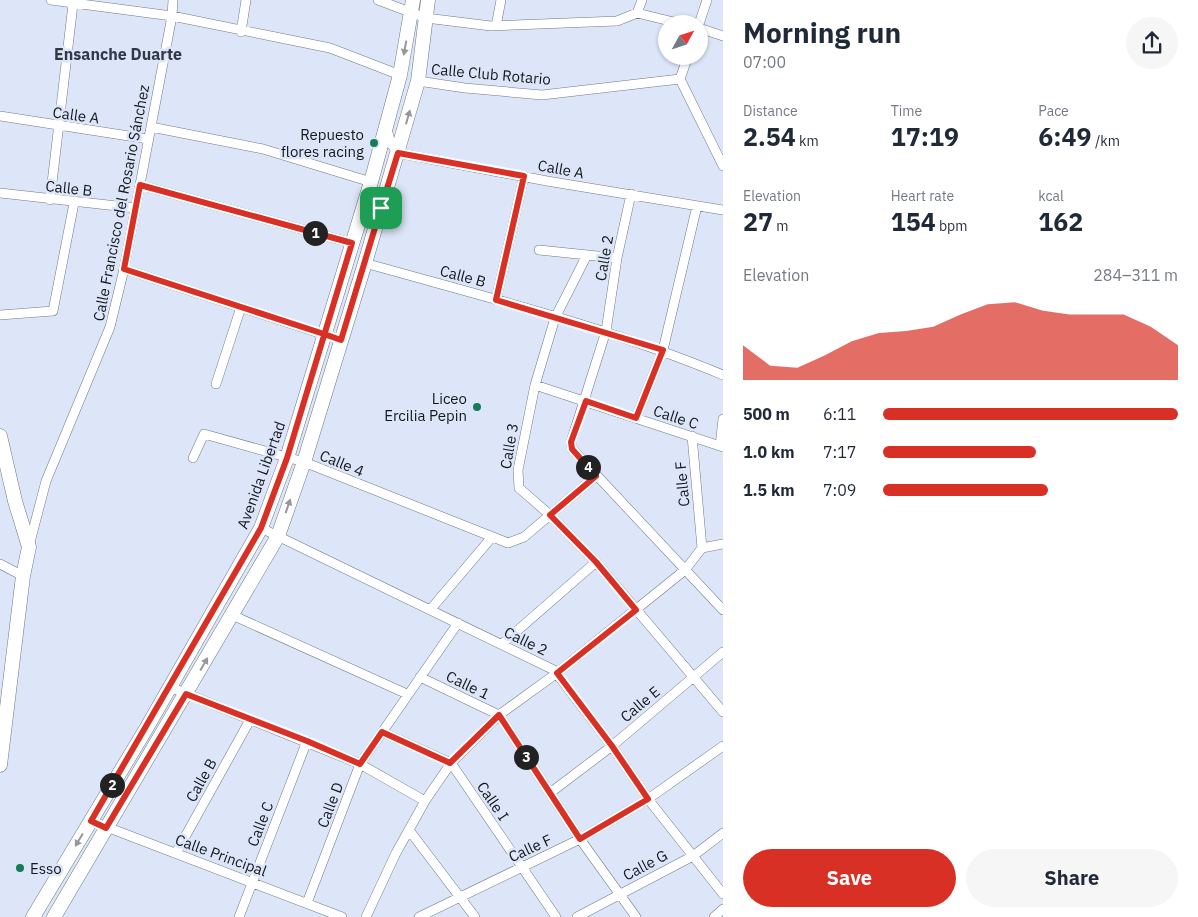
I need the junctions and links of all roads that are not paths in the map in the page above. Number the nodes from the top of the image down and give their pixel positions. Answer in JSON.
{"nodes":[{"id":1,"x":51,"y":0,"type":"edge"},
{"id":2,"x":173,"y":0,"type":"edge"},
{"id":3,"x":246,"y":0,"type":"edge"},
{"id":4,"x":378,"y":0,"type":"edge"},
{"id":5,"x":428,"y":0,"type":"edge"},
{"id":6,"x":501,"y":0,"type":"edge"},
{"id":7,"x":642,"y":0,"type":"edge"},
{"id":8,"x":707,"y":0,"type":"edge"},
{"id":9,"x":73,"y":4,"type":"junction"},
{"id":10,"x":412,"y":6,"type":"edge"},
{"id":11,"x":637,"y":13,"type":"junction"},
{"id":12,"x":702,"y":15,"type":"edge"},
{"id":13,"x":172,"y":16,"type":"junction"},
{"id":14,"x":426,"y":18,"type":"junction"},
{"id":15,"x":658,"y":18,"type":"edge"},
{"id":16,"x":496,"y":26,"type":"junction"},
{"id":17,"x":708,"y":31,"type":"edge"},
{"id":18,"x":241,"y":32,"type":"junction"},
{"id":19,"x":723,"y":36,"type":"edge"},
{"id":20,"x":685,"y":65,"type":"edge"},
{"id":21,"x":400,"y":75,"type":"junction"},
{"id":22,"x":680,"y":79,"type":"junction"},
{"id":23,"x":418,"y":81,"type":"junction"},
{"id":24,"x":0,"y":116,"type":"edge"},
{"id":25,"x":387,"y":123,"type":"junction"},
{"id":26,"x":59,"y":126,"type":"junction"},
{"id":27,"x":151,"y":127,"type":"junction"},
{"id":28,"x":148,"y":139,"type":"junction"},
{"id":29,"x":398,"y":153,"type":"junction"},
{"id":30,"x":723,"y":166,"type":"edge"},
{"id":31,"x":524,"y":176,"type":"junction"},
{"id":32,"x":371,"y":182,"type":"junction"},
{"id":33,"x":140,"y":185,"type":"junction"},
{"id":34,"x":0,"y":193,"type":"edge"},
{"id":35,"x":631,"y":194,"type":"junction"},
{"id":36,"x":50,"y":200,"type":"junction"},
{"id":37,"x":74,"y":203,"type":"junction"},
{"id":38,"x":697,"y":206,"type":"junction"},
{"id":39,"x":135,"y":208,"type":"junction"},
{"id":40,"x":723,"y":210,"type":"edge"},
{"id":41,"x":352,"y":243,"type":"junction"},
{"id":42,"x":539,"y":250,"type":"dead end"},
{"id":43,"x":587,"y":255,"type":"junction"},
{"id":44,"x":617,"y":258,"type":"junction"},
{"id":45,"x":365,"y":263,"type":"junction"},
{"id":46,"x":124,"y":269,"type":"junction"},
{"id":47,"x":496,"y":300,"type":"junction"},
{"id":48,"x":241,"y":308,"type":"junction"},
{"id":49,"x":0,"y":315,"type":"edge"},
{"id":50,"x":555,"y":318,"type":"junction"},
{"id":51,"x":606,"y":331,"type":"junction"},
{"id":52,"x":324,"y":334,"type":"junction"},
{"id":53,"x":341,"y":340,"type":"junction"},
{"id":54,"x":663,"y":350,"type":"junction"},
{"id":55,"x":723,"y":375,"type":"edge"},
{"id":56,"x":216,"y":384,"type":"dead end"},
{"id":57,"x":534,"y":385,"type":"junction"},
{"id":58,"x":586,"y":401,"type":"junction"},
{"id":59,"x":636,"y":418,"type":"junction"},
{"id":60,"x":723,"y":420,"type":"edge"},
{"id":61,"x":692,"y":436,"type":"junction"},
{"id":62,"x":1,"y":444,"type":"edge"},
{"id":63,"x":721,"y":446,"type":"edge"},
{"id":64,"x":193,"y":458,"type":"dead end"},
{"id":65,"x":287,"y":458,"type":"junction"},
{"id":66,"x":304,"y":462,"type":"junction"},
{"id":67,"x":596,"y":476,"type":"junction"},
{"id":68,"x":550,"y":515,"type":"junction"},
{"id":69,"x":261,"y":528,"type":"junction"},
{"id":70,"x":278,"y":536,"type":"junction"},
{"id":71,"x":492,"y":537,"type":"junction"},
{"id":72,"x":723,"y":544,"type":"edge"},
{"id":73,"x":29,"y":547,"type":"junction"},
{"id":74,"x":702,"y":548,"type":"junction"},
{"id":75,"x":596,"y":562,"type":"junction"},
{"id":76,"x":0,"y":564,"type":"edge"},
{"id":77,"x":685,"y":570,"type":"junction"},
{"id":78,"x":22,"y":576,"type":"junction"},
{"id":79,"x":430,"y":610,"type":"junction"},
{"id":80,"x":636,"y":610,"type":"junction"},
{"id":81,"x":723,"y":610,"type":"edge"},
{"id":82,"x":210,"y":617,"type":"junction"},
{"id":83,"x":229,"y":620,"type":"junction"},
{"id":84,"x":458,"y":623,"type":"junction"},
{"id":85,"x":502,"y":644,"type":"junction"},
{"id":86,"x":723,"y":652,"type":"edge"},
{"id":87,"x":557,"y":673,"type":"junction"},
{"id":88,"x":420,"y":677,"type":"junction"},
{"id":89,"x":693,"y":678,"type":"junction"},
{"id":90,"x":170,"y":687,"type":"junction"},
{"id":91,"x":186,"y":694,"type":"junction"},
{"id":92,"x":407,"y":694,"type":"junction"},
{"id":93,"x":723,"y":712,"type":"edge"},
{"id":94,"x":499,"y":715,"type":"junction"},
{"id":95,"x":250,"y":720,"type":"junction"},
{"id":96,"x":382,"y":732,"type":"junction"},
{"id":97,"x":307,"y":741,"type":"junction"},
{"id":98,"x":612,"y":746,"type":"junction"},
{"id":99,"x":723,"y":746,"type":"edge"},
{"id":100,"x":450,"y":763,"type":"junction"},
{"id":101,"x":360,"y":764,"type":"junction"},
{"id":102,"x":0,"y":765,"type":"edge"},
{"id":103,"x":550,"y":793,"type":"junction"},
{"id":104,"x":648,"y":799,"type":"junction"},
{"id":105,"x":425,"y":801,"type":"junction"},
{"id":106,"x":91,"y":821,"type":"junction"},
{"id":107,"x":106,"y":828,"type":"junction"},
{"id":108,"x":409,"y":830,"type":"junction"},
{"id":109,"x":723,"y":833,"type":"edge"},
{"id":110,"x":580,"y":839,"type":"junction"},
{"id":111,"x":176,"y":853,"type":"junction"},
{"id":112,"x":693,"y":856,"type":"junction"},
{"id":113,"x":521,"y":867,"type":"junction"},
{"id":114,"x":253,"y":881,"type":"junction"},
{"id":115,"x":620,"y":894,"type":"junction"},
{"id":116,"x":723,"y":894,"type":"edge"},
{"id":117,"x":459,"y":896,"type":"junction"},
{"id":118,"x":307,"y":903,"type":"junction"},
{"id":119,"x":723,"y":910,"type":"edge"},
{"id":120,"x":33,"y":917,"type":"edge"},
{"id":121,"x":54,"y":917,"type":"edge"},
{"id":122,"x":239,"y":917,"type":"edge"},
{"id":123,"x":342,"y":917,"type":"edge"},
{"id":124,"x":366,"y":917,"type":"edge"},
{"id":125,"x":419,"y":917,"type":"edge"},
{"id":126,"x":475,"y":917,"type":"edge"},
{"id":127,"x":556,"y":917,"type":"edge"},
{"id":128,"x":577,"y":917,"type":"edge"},
{"id":129,"x":636,"y":917,"type":"edge"},
{"id":130,"x":714,"y":917,"type":"edge"}],
"edges":[{"from":1,"to":9,"type":"street"},
{"from":2,"to":13,"type":"street","name":"Calle Francisco del Rosario Sánchez"},
{"from":3,"to":18,"type":"street"},
{"from":4,"to":10,"type":"street"},
{"from":5,"to":14,"type":"main road"},
{"from":6,"to":16,"type":"street"},
{"from":7,"to":11,"type":"street"},
{"from":8,"to":12,"type":"street"},
{"from":9,"to":13,"type":"street"},
{"from":9,"to":26,"type":"street"},
{"from":10,"to":14,"type":"street"},
{"from":10,"to":21,"type":"main road","name":"Avenida Libertad","one_way":true},
{"from":11,"to":15,"type":"street"},
{"from":11,"to":16,"type":"street"},
{"from":13,"to":18,"type":"street"},
{"from":13,"to":27,"type":"street","name":"Calle Francisco del Rosario Sánchez"},
{"from":14,"to":16,"type":"street"},
{"from":14,"to":23,"type":"main road"},
{"from":17,"to":19,"type":"street"},
{"from":18,"to":21,"type":"street"},
{"from":20,"to":22,"type":"street"},
{"from":21,"to":25,"type":"main road","name":"Avenida Libertad"},
{"from":22,"to":23,"type":"street","name":"Calle Club Rotario"},
{"from":22,"to":30,"type":"street"},
{"from":29,"to":23,"type":"main road","one_way":true},
{"from":24,"to":26,"type":"street","name":"Calle A"},
{"from":25,"to":29,"type":"street"},
{"from":25,"to":32,"type":"main road","name":"Avenida Libertad"},
{"from":26,"to":28,"type":"street","name":"Calle A"},
{"from":26,"to":36,"type":"street"},
{"from":27,"to":28,"type":"street","name":"Calle Francisco del Rosario Sánchez"},
{"from":27,"to":32,"type":"street"},
{"from":28,"to":33,"type":"street","name":"Calle Francisco del Rosario Sánchez"},
{"from":29,"to":31,"type":"street","name":"Calle A"},
{"from":29,"to":45,"type":"main road"},
{"from":31,"to":35,"type":"street","name":"Calle A"},
{"from":31,"to":47,"type":"street"},
{"from":32,"to":41,"type":"main road","name":"Avenida Libertad"},
{"from":33,"to":39,"type":"street","name":"Calle Francisco del Rosario Sánchez"},
{"from":33,"to":41,"type":"street"},
{"from":34,"to":36,"type":"street","name":"Calle B"},
{"from":35,"to":38,"type":"street","name":"Calle A"},
{"from":35,"to":44,"type":"street","name":"Calle 2"},
{"from":36,"to":37,"type":"street","name":"Calle B"},
{"from":37,"to":39,"type":"street","name":"Calle B"},
{"from":37,"to":49,"type":"street"},
{"from":38,"to":40,"type":"street","name":"Calle A"},
{"from":38,"to":54,"type":"street"},
{"from":39,"to":46,"type":"street","name":"Calle Francisco del Rosario Sánchez"},
{"from":41,"to":52,"type":"main road","name":"Avenida Libertad"},
{"from":42,"to":43,"type":"street"},
{"from":43,"to":44,"type":"street"},
{"from":43,"to":50,"type":"street","name":"Calle 3"},
{"from":44,"to":51,"type":"street","name":"Calle 2"},
{"from":45,"to":47,"type":"street","name":"Calle B"},
{"from":45,"to":53,"type":"main road"},
{"from":46,"to":48,"type":"street"},
{"from":46,"to":73,"type":"street","name":"Calle Francisco del Rosario Sánchez"},
{"from":47,"to":50,"type":"street","name":"Calle B"},
{"from":48,"to":52,"type":"street"},
{"from":48,"to":56,"type":"street"},
{"from":50,"to":51,"type":"street","name":"Calle B"},
{"from":50,"to":57,"type":"street","name":"Calle 3"},
{"from":51,"to":54,"type":"street","name":"Calle B"},
{"from":51,"to":58,"type":"street","name":"Calle 2"},
{"from":52,"to":53,"type":"street"},
{"from":52,"to":65,"type":"main road","name":"Avenida Libertad"},
{"from":53,"to":66,"type":"main road"},
{"from":54,"to":55,"type":"street","name":"Calle B"},
{"from":54,"to":59,"type":"street"},
{"from":57,"to":58,"type":"street","name":"Calle C"},
{"from":57,"to":68,"type":"street","name":"Calle 3"},
{"from":58,"to":59,"type":"street","name":"Calle C"},
{"from":58,"to":67,"type":"street","name":"Calle 2"},
{"from":59,"to":61,"type":"street","name":"Calle C"},
{"from":60,"to":63,"type":"street"},
{"from":61,"to":63,"type":"street","name":"Calle C"},
{"from":61,"to":74,"type":"street","name":"Calle F"},
{"from":62,"to":73,"type":"main road"},
{"from":64,"to":65,"type":"street","name":"Calle 4"},
{"from":65,"to":66,"type":"street","name":"Calle 4"},
{"from":65,"to":69,"type":"main road","name":"Avenida Libertad"},
{"from":70,"to":66,"type":"main road","one_way":true},
{"from":66,"to":71,"type":"street","name":"Calle 4"},
{"from":67,"to":68,"type":"street"},
{"from":67,"to":77,"type":"street"},
{"from":68,"to":71,"type":"street"},
{"from":68,"to":75,"type":"street","name":"Calle 3"},
{"from":69,"to":70,"type":"street","name":"Calle 2"},
{"from":69,"to":82,"type":"main road","name":"Avenida Libertad"},
{"from":70,"to":79,"type":"street","name":"Calle 2"},
{"from":70,"to":83,"type":"main road"},
{"from":71,"to":79,"type":"street"},
{"from":72,"to":74,"type":"street"},
{"from":73,"to":78,"type":"main road"},
{"from":74,"to":77,"type":"street"},
{"from":75,"to":80,"type":"street","name":"Calle 3"},
{"from":75,"to":85,"type":"street"},
{"from":76,"to":78,"type":"street"},
{"from":77,"to":80,"type":"street"},
{"from":77,"to":81,"type":"street"},
{"from":78,"to":102,"type":"main road"},
{"from":79,"to":84,"type":"street","name":"Calle 2"},
{"from":80,"to":87,"type":"street"},
{"from":80,"to":89,"type":"street","name":"Calle 3"},
{"from":82,"to":83,"type":"street"},
{"from":82,"to":90,"type":"main road","name":"Avenida Libertad"},
{"from":91,"to":83,"type":"main road","one_way":true},
{"from":83,"to":92,"type":"street"},
{"from":84,"to":85,"type":"street","name":"Calle 2"},
{"from":84,"to":88,"type":"street","name":"Calle D"},
{"from":85,"to":87,"type":"street","name":"Calle 2"},
{"from":86,"to":89,"type":"street","name":"Calle E"},
{"from":87,"to":94,"type":"street"},
{"from":87,"to":98,"type":"street","name":"Calle 2"},
{"from":88,"to":92,"type":"street","name":"Calle D"},
{"from":88,"to":94,"type":"street","name":"Calle 1"},
{"from":89,"to":93,"type":"street","name":"Calle 3"},
{"from":89,"to":98,"type":"street","name":"Calle E"},
{"from":90,"to":91,"type":"street"},
{"from":90,"to":106,"type":"main road","name":"Avenida Libertad"},
{"from":91,"to":95,"type":"street"},
{"from":91,"to":107,"type":"main road"},
{"from":92,"to":96,"type":"street","name":"Calle D"},
{"from":94,"to":100,"type":"street"},
{"from":94,"to":103,"type":"street","name":"Calle 1"},
{"from":95,"to":97,"type":"street"},
{"from":95,"to":111,"type":"street","name":"Calle B"},
{"from":96,"to":100,"type":"street"},
{"from":96,"to":101,"type":"street","name":"Calle D"},
{"from":97,"to":101,"type":"street"},
{"from":97,"to":114,"type":"street","name":"Calle C"},
{"from":98,"to":103,"type":"street","name":"Calle E"},
{"from":98,"to":104,"type":"street","name":"Calle 2"},
{"from":99,"to":104,"type":"street","name":"Calle F"},
{"from":100,"to":105,"type":"street"},
{"from":100,"to":113,"type":"street","name":"Calle I"},
{"from":101,"to":105,"type":"street"},
{"from":101,"to":118,"type":"street","name":"Calle D"},
{"from":103,"to":110,"type":"street","name":"Calle 1"},
{"from":104,"to":110,"type":"street","name":"Calle F"},
{"from":104,"to":112,"type":"street","name":"Calle 2"},
{"from":105,"to":108,"type":"street"},
{"from":106,"to":107,"type":"street","name":"Calle Principal"},
{"from":106,"to":120,"type":"main road","name":"Avenida Libertad","one_way":true},
{"from":107,"to":111,"type":"street","name":"Calle Principal"},
{"from":107,"to":121,"type":"main road"},
{"from":108,"to":117,"type":"street"},
{"from":108,"to":124,"type":"street"},
{"from":109,"to":112,"type":"street","name":"Calle G"},
{"from":110,"to":113,"type":"street","name":"Calle F"},
{"from":110,"to":115,"type":"street","name":"Calle 1"},
{"from":111,"to":114,"type":"street","name":"Calle Principal"},
{"from":112,"to":115,"type":"street","name":"Calle G"},
{"from":112,"to":116,"type":"street","name":"Calle 2"},
{"from":113,"to":117,"type":"street","name":"Calle F"},
{"from":113,"to":127,"type":"street","name":"Calle I"},
{"from":114,"to":118,"type":"street","name":"Calle Principal"},
{"from":114,"to":122,"type":"street","name":"Calle C"},
{"from":115,"to":128,"type":"street","name":"Calle G"},
{"from":115,"to":129,"type":"street","name":"Calle 1"},
{"from":117,"to":125,"type":"street","name":"Calle F"},
{"from":117,"to":126,"type":"street"},
{"from":118,"to":123,"type":"street","name":"Calle Principal"},
{"from":119,"to":130,"type":"street"}]}
